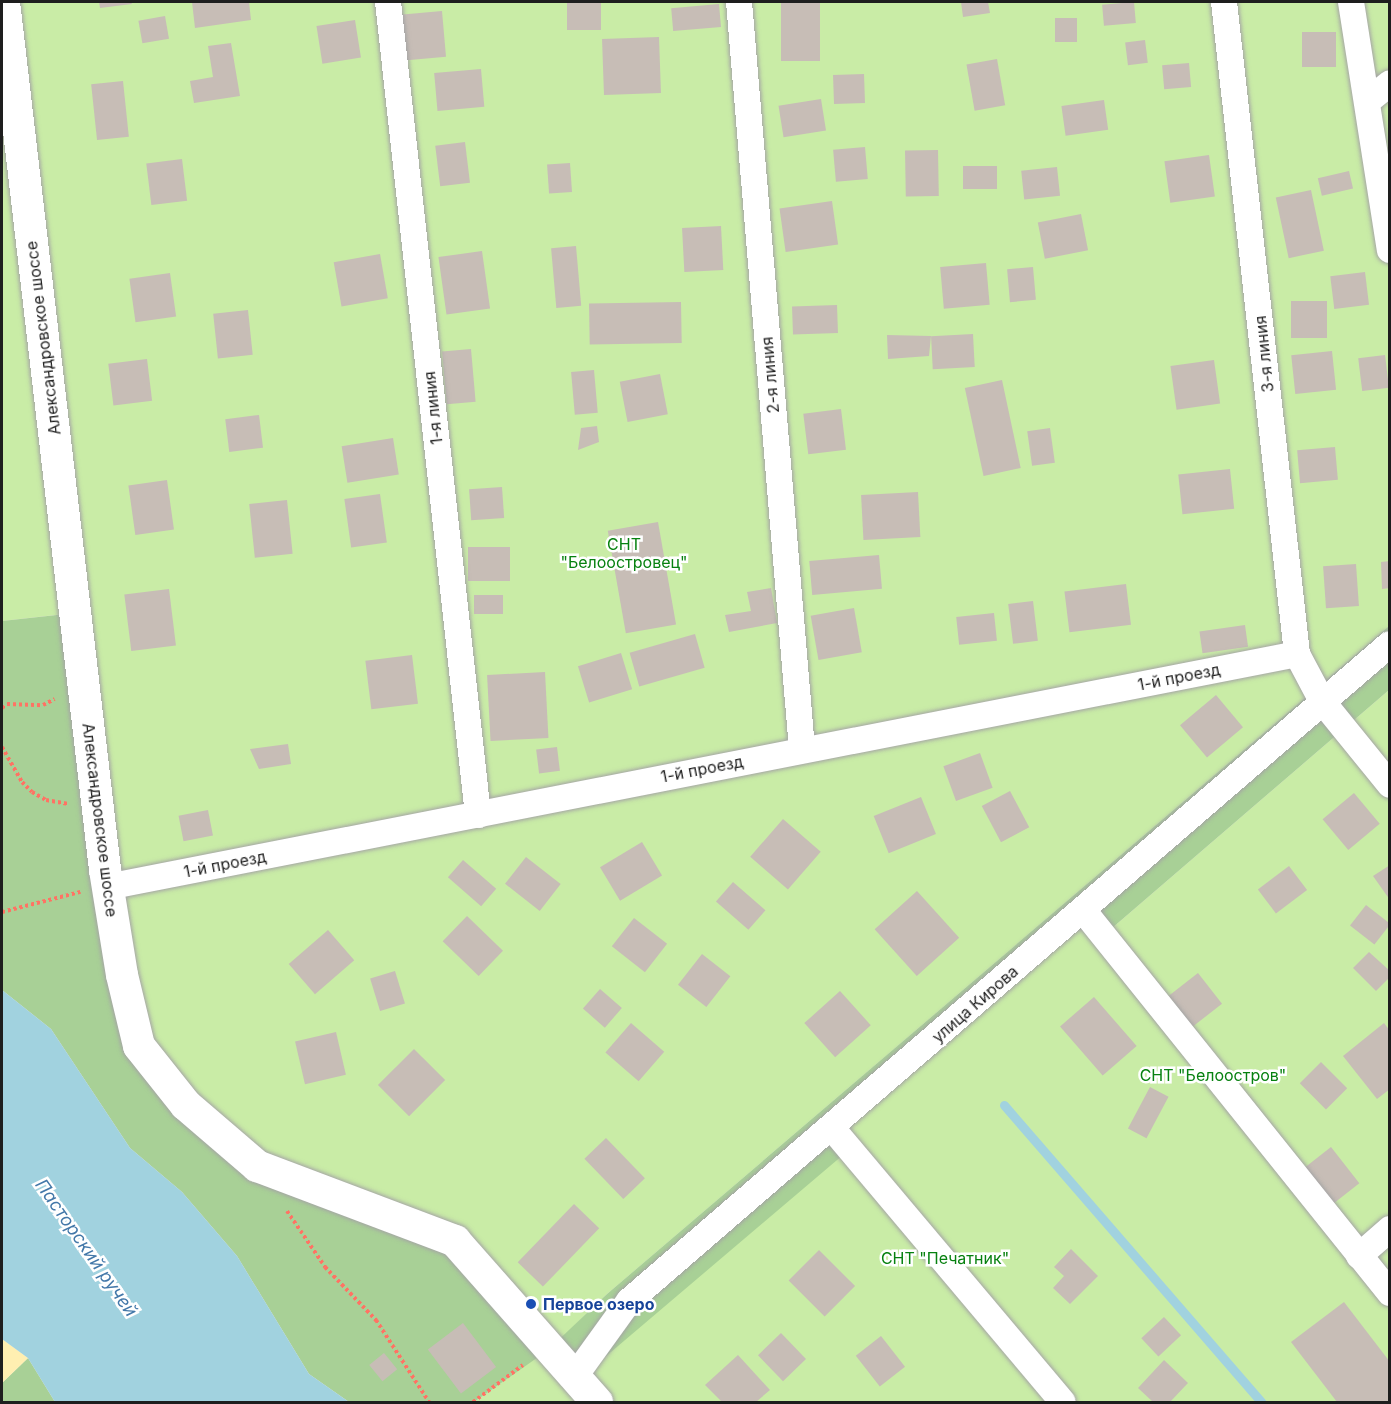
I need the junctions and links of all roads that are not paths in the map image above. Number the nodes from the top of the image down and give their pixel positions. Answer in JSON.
{"nodes":[{"id":1,"x":4,"y":2,"type":"edge"},
{"id":2,"x":388,"y":2,"type":"edge"},
{"id":3,"x":739,"y":2,"type":"edge"},
{"id":4,"x":1224,"y":2,"type":"edge"},
{"id":5,"x":1351,"y":2,"type":"edge"},
{"id":6,"x":1389,"y":83,"type":"edge"},
{"id":7,"x":1368,"y":101,"type":"junction"},
{"id":8,"x":1389,"y":250,"type":"edge"},
{"id":9,"x":1389,"y":644,"type":"edge"},
{"id":10,"x":1298,"y":654,"type":"junction"},
{"id":11,"x":1322,"y":701,"type":"junction"},
{"id":12,"x":802,"y":749,"type":"junction"},
{"id":13,"x":1389,"y":784,"type":"edge"},
{"id":14,"x":478,"y":815,"type":"junction"},
{"id":15,"x":107,"y":887,"type":"junction"},
{"id":16,"x":1083,"y":910,"type":"junction"},
{"id":17,"x":832,"y":1128,"type":"junction"},
{"id":18,"x":1389,"y":1230,"type":"edge"},
{"id":19,"x":1359,"y":1256,"type":"junction"},
{"id":20,"x":1389,"y":1293,"type":"edge"},
{"id":21,"x":575,"y":1376,"type":"junction"},
{"id":22,"x":597,"y":1402,"type":"edge"},
{"id":23,"x":1064,"y":1402,"type":"edge"}],
"edges":[{"from":1,"to":15,"type":"street","name":"Александровское шоссе"},
{"from":2,"to":14,"type":"street","name":"1-я линия"},
{"from":3,"to":12,"type":"street","name":"2-я линия"},
{"from":4,"to":10,"type":"street","name":"3-я линия"},
{"from":5,"to":7,"type":"street"},
{"from":6,"to":7,"type":"street"},
{"from":7,"to":8,"type":"street"},
{"from":9,"to":11,"type":"street","name":"улица Кирова"},
{"from":10,"to":11,"type":"street","name":"3-я линия"},
{"from":10,"to":12,"type":"street","name":"1-й проезд"},
{"from":11,"to":13,"type":"street","name":"3-я линия"},
{"from":11,"to":16,"type":"street","name":"улица Кирова"},
{"from":12,"to":14,"type":"street","name":"1-й проезд"},
{"from":14,"to":15,"type":"street","name":"1-й проезд"},
{"from":15,"to":21,"type":"street","name":"Александровское шоссе"},
{"from":16,"to":17,"type":"street","name":"улица Кирова"},
{"from":16,"to":19,"type":"street"},
{"from":17,"to":21,"type":"street","name":"улица Кирова"},
{"from":17,"to":23,"type":"street"},
{"from":18,"to":19,"type":"street"},
{"from":19,"to":20,"type":"street"},
{"from":21,"to":22,"type":"street","name":"Александровское шоссе"}]}
